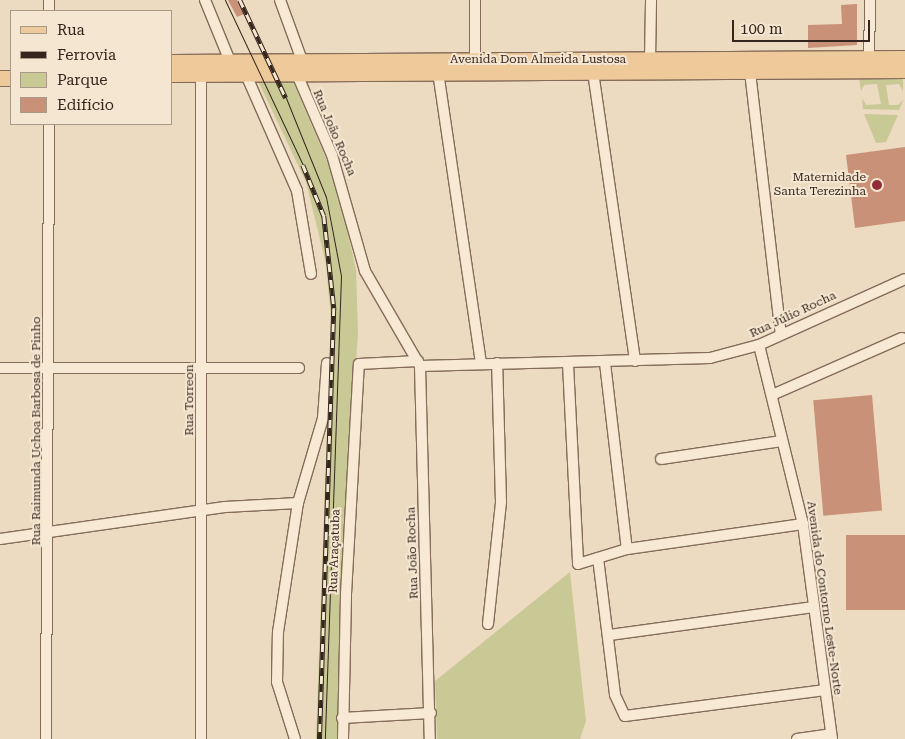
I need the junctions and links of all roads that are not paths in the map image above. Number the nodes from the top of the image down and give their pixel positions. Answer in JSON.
{"nodes":[{"id":1,"x":205,"y":0,"type":"edge"},
{"id":2,"x":280,"y":0,"type":"edge"},
{"id":3,"x":474,"y":0,"type":"edge"},
{"id":4,"x":651,"y":0,"type":"edge"},
{"id":5,"x":870,"y":0,"type":"edge"},
{"id":6,"x":905,"y":58,"type":"edge"},
{"id":7,"x":476,"y":59,"type":"junction"},
{"id":8,"x":650,"y":60,"type":"junction"},
{"id":9,"x":172,"y":62,"type":"edge"},
{"id":10,"x":869,"y":64,"type":"junction"},
{"id":11,"x":201,"y":68,"type":"junction"},
{"id":12,"x":238,"y":68,"type":"junction"},
{"id":13,"x":302,"y":69,"type":"junction"},
{"id":14,"x":905,"y":70,"type":"edge"},
{"id":15,"x":438,"y":72,"type":"junction"},
{"id":16,"x":593,"y":72,"type":"junction"},
{"id":17,"x":750,"y":72,"type":"junction"},
{"id":18,"x":172,"y":74,"type":"edge"},
{"id":19,"x":48,"y":125,"type":"edge"},
{"id":20,"x":311,"y":274,"type":"dead end"},
{"id":21,"x":905,"y":278,"type":"edge"},
{"id":22,"x":781,"y":334,"type":"junction"},
{"id":23,"x":902,"y":338,"type":"dead end"},
{"id":24,"x":760,"y":345,"type":"junction"},
{"id":25,"x":635,"y":361,"type":"junction"},
{"id":26,"x":481,"y":362,"type":"junction"},
{"id":27,"x":328,"y":363,"type":"dead end"},
{"id":28,"x":497,"y":363,"type":"junction"},
{"id":29,"x":605,"y":363,"type":"junction"},
{"id":30,"x":419,"y":364,"type":"junction"},
{"id":31,"x":568,"y":364,"type":"junction"},
{"id":32,"x":0,"y":368,"type":"edge"},
{"id":33,"x":299,"y":368,"type":"dead end"},
{"id":34,"x":50,"y":369,"type":"junction"},
{"id":35,"x":202,"y":370,"type":"junction"},
{"id":36,"x":772,"y":395,"type":"junction"},
{"id":37,"x":782,"y":441,"type":"junction"},
{"id":38,"x":661,"y":459,"type":"dead end"},
{"id":39,"x":298,"y":503,"type":"junction"},
{"id":40,"x":203,"y":510,"type":"junction"},
{"id":41,"x":803,"y":524,"type":"junction"},
{"id":42,"x":49,"y":534,"type":"junction"},
{"id":43,"x":0,"y":539,"type":"edge"},
{"id":44,"x":627,"y":549,"type":"junction"},
{"id":45,"x":598,"y":558,"type":"junction"},
{"id":46,"x":814,"y":608,"type":"junction"},
{"id":47,"x":488,"y":624,"type":"dead end"},
{"id":48,"x":610,"y":635,"type":"junction"},
{"id":49,"x":825,"y":690,"type":"junction"},
{"id":50,"x":431,"y":712,"type":"junction"},
{"id":51,"x":342,"y":718,"type":"junction"},
{"id":52,"x":831,"y":736,"type":"edge"},
{"id":53,"x":46,"y":739,"type":"edge"},
{"id":54,"x":201,"y":739,"type":"edge"},
{"id":55,"x":295,"y":739,"type":"edge"},
{"id":56,"x":344,"y":739,"type":"edge"},
{"id":57,"x":430,"y":739,"type":"edge"},
{"id":58,"x":797,"y":739,"type":"edge"}],
"edges":[{"from":1,"to":12,"type":"street"},
{"from":2,"to":13,"type":"street","name":"Rua João Rocha"},
{"from":3,"to":7,"type":"street"},
{"from":4,"to":8,"type":"street"},
{"from":5,"to":10,"type":"street"},
{"from":6,"to":10,"type":"main road","name":"Avenida Dom Almeida Lustosa"},
{"from":7,"to":8,"type":"main road","name":"Avenida Dom Almeida Lustosa"},
{"from":7,"to":13,"type":"main road","name":"Avenida Dom Almeida Lustosa"},
{"from":8,"to":10,"type":"main road","name":"Avenida Dom Almeida Lustosa"},
{"from":9,"to":11,"type":"main road","name":"Avenida Dom Almeida Lustosa"},
{"from":10,"to":14,"type":"main road","name":"Avenida Dom Almeida Lustosa"},
{"from":10,"to":17,"type":"main road","name":"Avenida Dom Almeida Lustosa"},
{"from":11,"to":12,"type":"main road","name":"Avenida Dom Almeida Lustosa"},
{"from":11,"to":18,"type":"main road","name":"Avenida Dom Almeida Lustosa"},
{"from":11,"to":35,"type":"street","name":"Rua Torreon"},
{"from":12,"to":13,"type":"main road","name":"Avenida Dom Almeida Lustosa"},
{"from":12,"to":20,"type":"street"},
{"from":13,"to":15,"type":"main road","name":"Avenida Dom Almeida Lustosa"},
{"from":13,"to":30,"type":"street","name":"Rua João Rocha"},
{"from":15,"to":16,"type":"main road","name":"Avenida Dom Almeida Lustosa"},
{"from":15,"to":26,"type":"street"},
{"from":16,"to":17,"type":"main road","name":"Avenida Dom Almeida Lustosa"},
{"from":16,"to":25,"type":"street"},
{"from":17,"to":22,"type":"street"},
{"from":19,"to":34,"type":"street","name":"Rua Raimunda Uchoa Barbosa de Pinho"},
{"from":21,"to":22,"type":"street","name":"Rua Júlio Rocha"},
{"from":22,"to":24,"type":"street","name":"Rua Júlio Rocha"},
{"from":23,"to":36,"type":"street"},
{"from":24,"to":25,"type":"street","name":"Rua Júlio Rocha"},
{"from":24,"to":36,"type":"street","name":"Avenida do Contorno Leste-Norte"},
{"from":25,"to":29,"type":"street","name":"Rua Júlio Rocha"},
{"from":26,"to":28,"type":"street"},
{"from":26,"to":30,"type":"street"},
{"from":27,"to":39,"type":"street"},
{"from":28,"to":31,"type":"street"},
{"from":28,"to":47,"type":"street"},
{"from":29,"to":31,"type":"street","name":"Rua Júlio Rocha"},
{"from":29,"to":44,"type":"street"},
{"from":30,"to":50,"type":"street","name":"Rua João Rocha"},
{"from":30,"to":51,"type":"street","name":"Rua Araçatuba"},
{"from":31,"to":45,"type":"street"},
{"from":32,"to":34,"type":"street"},
{"from":33,"to":35,"type":"street"},
{"from":34,"to":35,"type":"street"},
{"from":34,"to":42,"type":"street","name":"Rua Raimunda Uchoa Barbosa de Pinho"},
{"from":35,"to":40,"type":"street","name":"Rua Torreon"},
{"from":36,"to":37,"type":"street","name":"Avenida do Contorno Leste-Norte"},
{"from":37,"to":38,"type":"street"},
{"from":37,"to":41,"type":"street","name":"Avenida do Contorno Leste-Norte"},
{"from":39,"to":40,"type":"street"},
{"from":39,"to":55,"type":"street"},
{"from":40,"to":42,"type":"street"},
{"from":40,"to":54,"type":"street","name":"Rua Torreon"},
{"from":41,"to":44,"type":"street"},
{"from":41,"to":46,"type":"street","name":"Avenida do Contorno Leste-Norte"},
{"from":42,"to":43,"type":"street"},
{"from":42,"to":53,"type":"street","name":"Rua Raimunda Uchoa Barbosa de Pinho"},
{"from":44,"to":45,"type":"street"},
{"from":45,"to":48,"type":"street"},
{"from":46,"to":48,"type":"street"},
{"from":46,"to":49,"type":"street","name":"Avenida do Contorno Leste-Norte"},
{"from":48,"to":49,"type":"street"},
{"from":49,"to":52,"type":"street","name":"Avenida do Contorno Leste-Norte"},
{"from":50,"to":51,"type":"street"},
{"from":50,"to":57,"type":"street","name":"Rua João Rocha"},
{"from":51,"to":56,"type":"street","name":"Rua Araçatuba"},
{"from":52,"to":58,"type":"street"}]}
